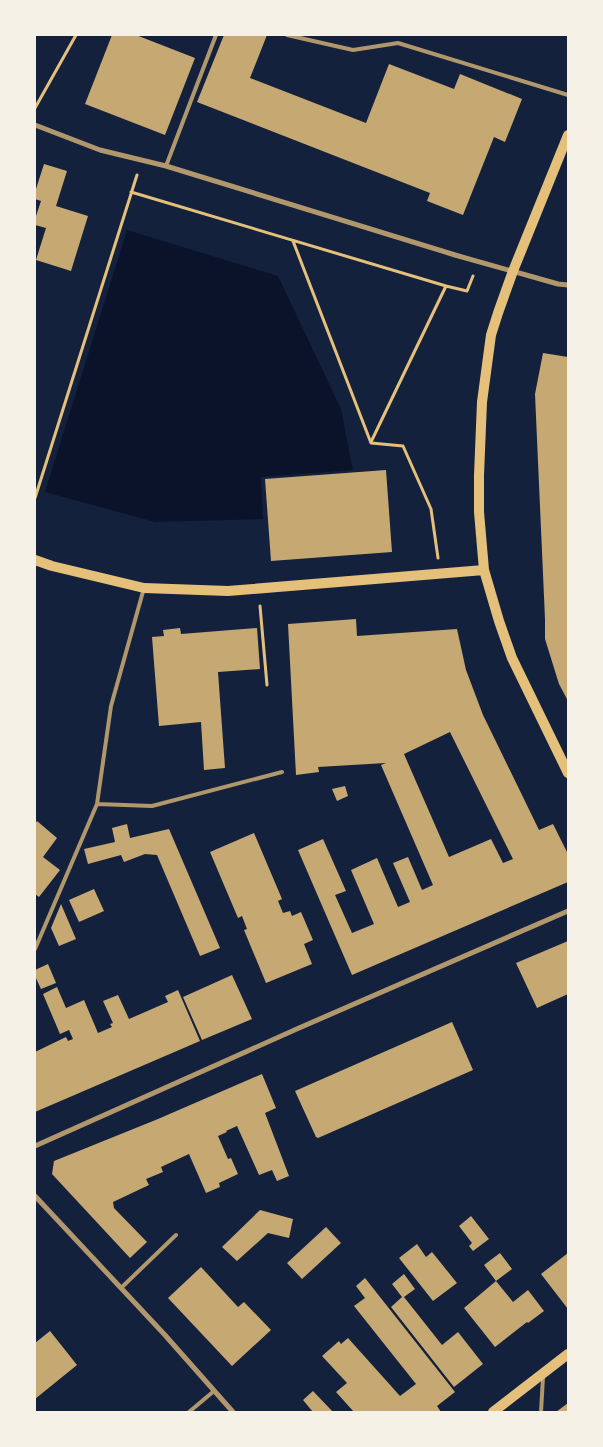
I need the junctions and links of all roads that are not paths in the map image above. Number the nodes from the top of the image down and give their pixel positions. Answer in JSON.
{"nodes":[{"id":1,"x":216,"y":35,"type":"edge"},
{"id":2,"x":287,"y":35,"type":"edge"},
{"id":3,"x":568,"y":95,"type":"edge"},
{"id":4,"x":35,"y":125,"type":"edge"},
{"id":5,"x":568,"y":136,"type":"edge"},
{"id":6,"x":166,"y":166,"type":"junction"},
{"id":7,"x":513,"y":271,"type":"junction"},
{"id":8,"x":568,"y":284,"type":"edge"},
{"id":9,"x":35,"y":560,"type":"edge"},
{"id":10,"x":484,"y":570,"type":"junction"},
{"id":11,"x":144,"y":588,"type":"junction"},
{"id":12,"x":282,"y":772,"type":"dead end"},
{"id":13,"x":568,"y":774,"type":"edge"},
{"id":14,"x":97,"y":804,"type":"junction"},
{"id":15,"x":568,"y":911,"type":"edge"},
{"id":16,"x":35,"y":949,"type":"edge"},
{"id":17,"x":35,"y":1146,"type":"edge"},
{"id":18,"x":35,"y":1196,"type":"edge"},
{"id":19,"x":176,"y":1235,"type":"dead end"},
{"id":20,"x":121,"y":1288,"type":"junction"},
{"id":21,"x":568,"y":1354,"type":"edge"},
{"id":22,"x":543,"y":1373,"type":"junction"},
{"id":23,"x":214,"y":1391,"type":"junction"},
{"id":24,"x":189,"y":1412,"type":"edge"},
{"id":25,"x":232,"y":1412,"type":"edge"},
{"id":26,"x":493,"y":1412,"type":"edge"},
{"id":27,"x":541,"y":1412,"type":"edge"}],
"edges":[{"from":1,"to":6,"type":"lane"},
{"from":2,"to":3,"type":"lane"},
{"from":4,"to":6,"type":"street"},
{"from":5,"to":7,"type":"main road"},
{"from":6,"to":7,"type":"street"},
{"from":7,"to":8,"type":"street"},
{"from":7,"to":10,"type":"main road"},
{"from":9,"to":11,"type":"main road"},
{"from":10,"to":11,"type":"main road"},
{"from":10,"to":13,"type":"main road"},
{"from":11,"to":14,"type":"lane"},
{"from":12,"to":14,"type":"lane"},
{"from":14,"to":16,"type":"lane"},
{"from":15,"to":17,"type":"street"},
{"from":18,"to":20,"type":"street"},
{"from":19,"to":20,"type":"lane"},
{"from":20,"to":23,"type":"street"},
{"from":21,"to":22,"type":"main road"},
{"from":22,"to":26,"type":"main road"},
{"from":22,"to":27,"type":"lane"},
{"from":23,"to":24,"type":"lane"},
{"from":23,"to":25,"type":"street"}]}
